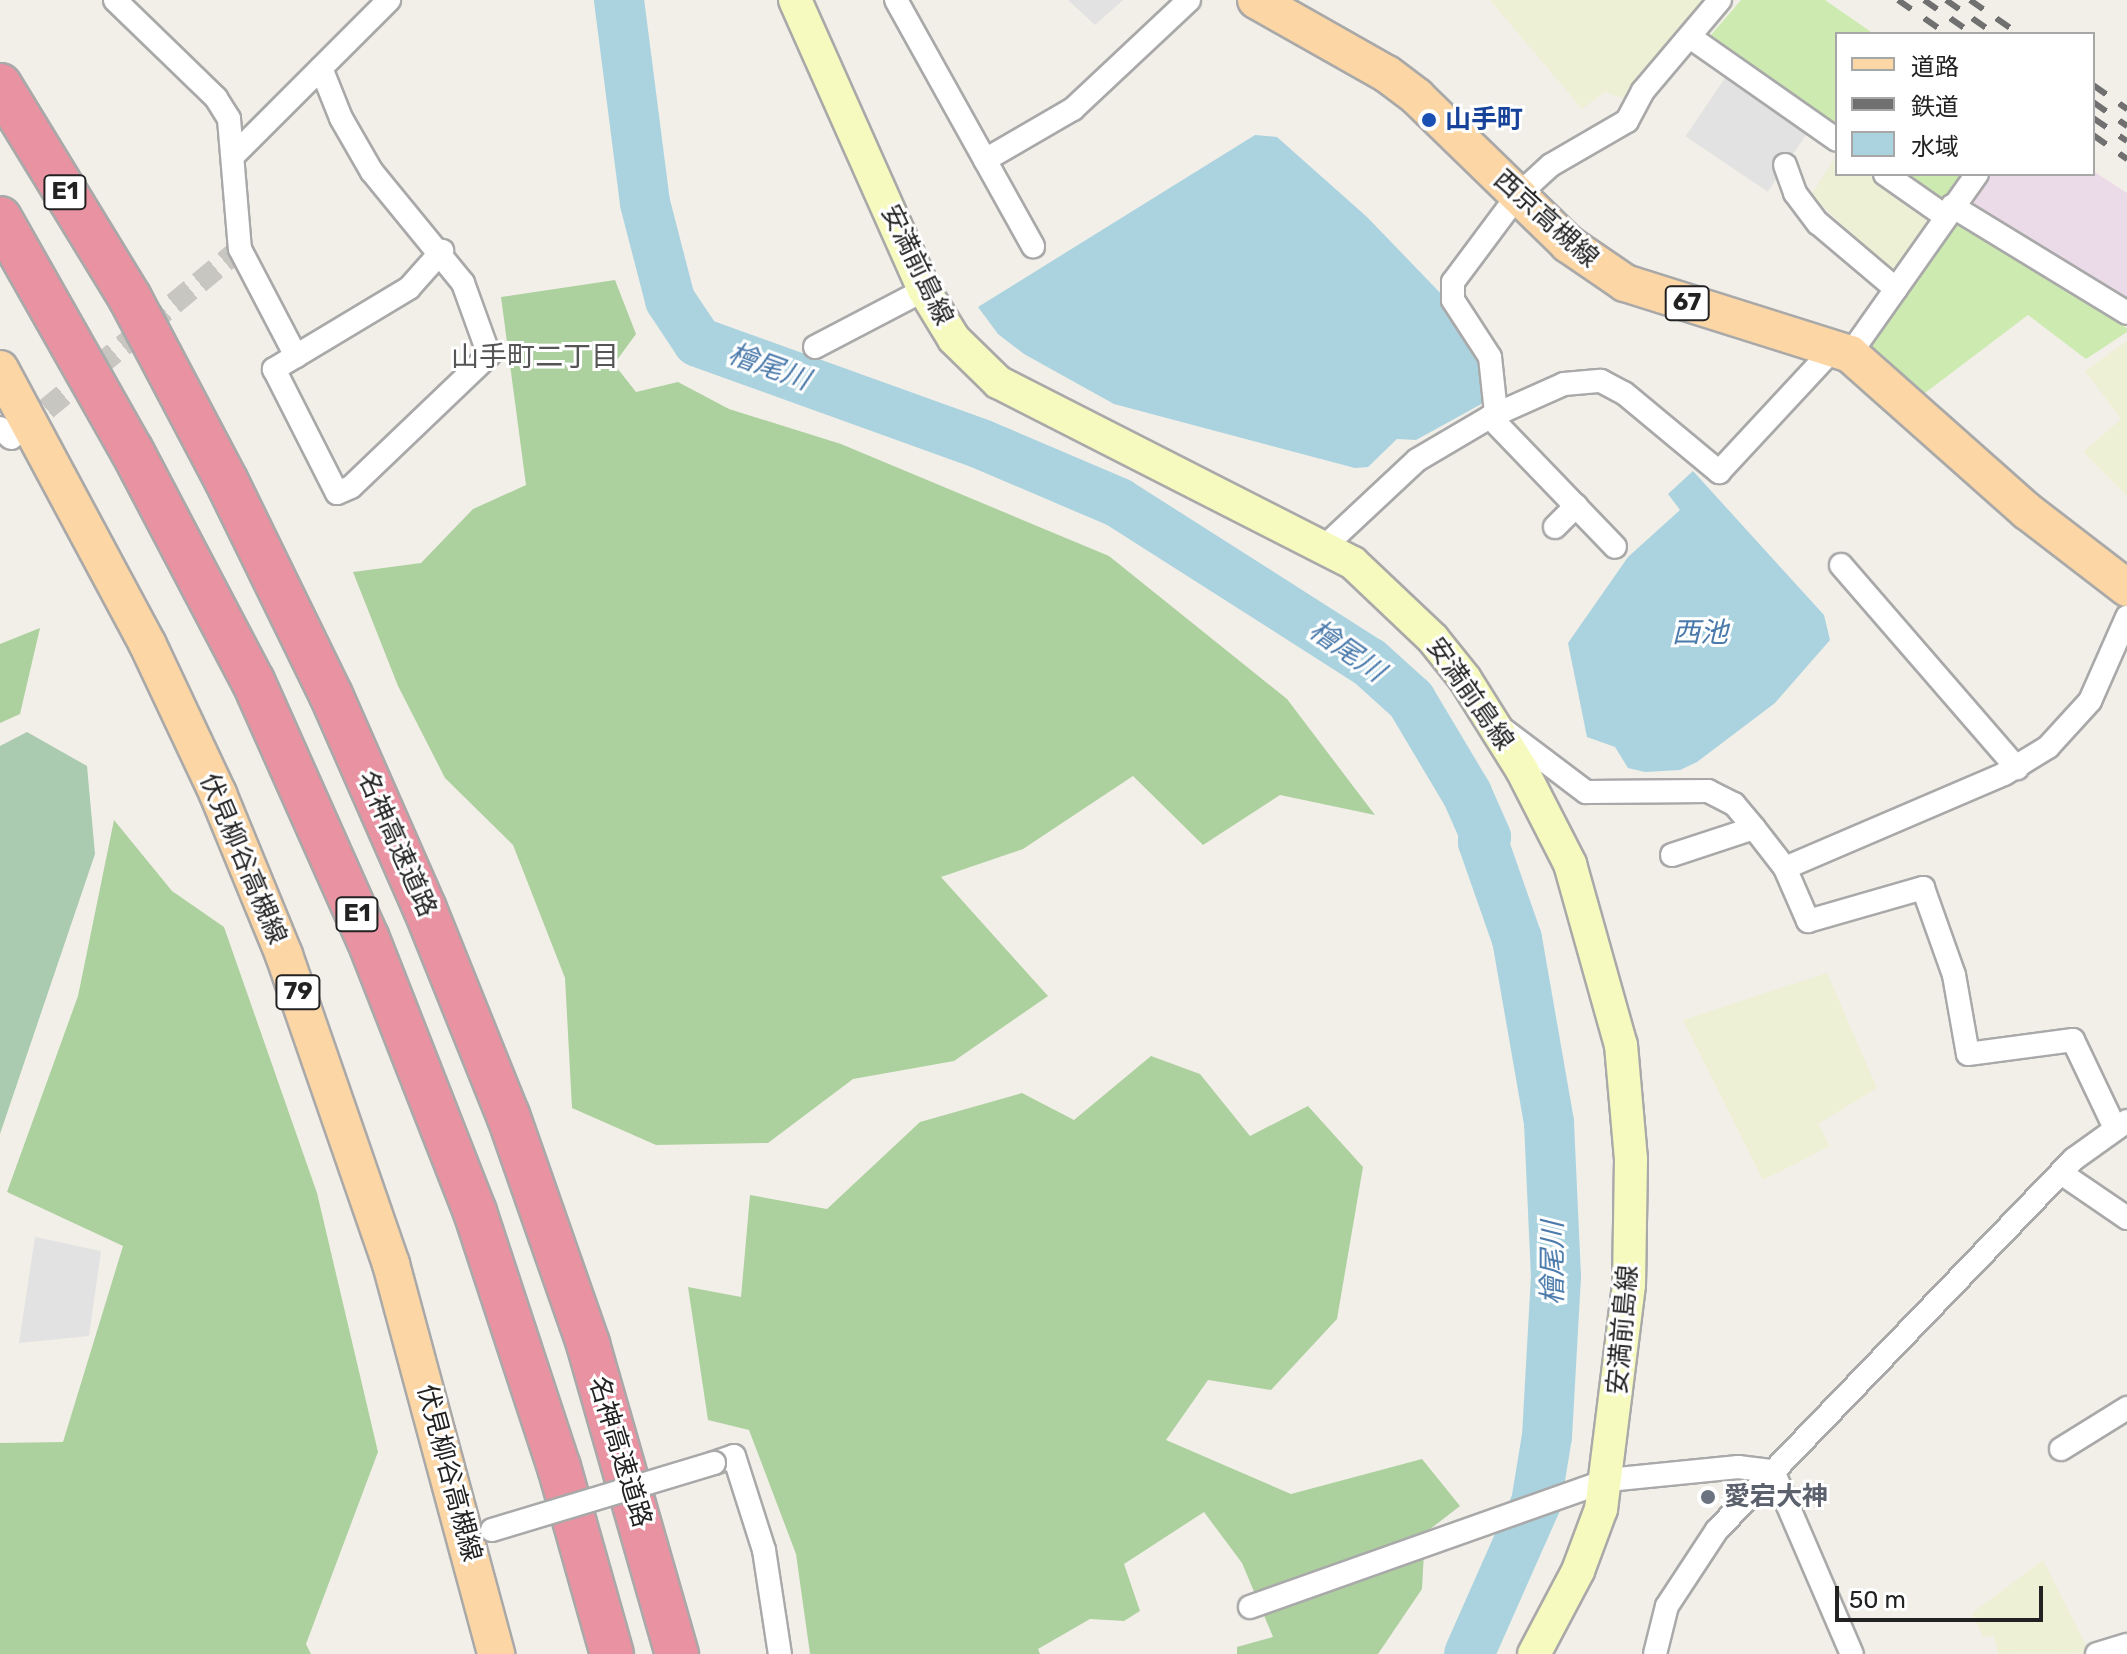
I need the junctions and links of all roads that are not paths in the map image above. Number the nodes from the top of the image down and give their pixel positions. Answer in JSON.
{"nodes":[{"id":1,"x":115,"y":0,"type":"edge"},
{"id":2,"x":795,"y":0,"type":"edge"},
{"id":3,"x":896,"y":0,"type":"edge"},
{"id":4,"x":1189,"y":0,"type":"edge"},
{"id":5,"x":1256,"y":0,"type":"edge"},
{"id":6,"x":1720,"y":0,"type":"edge"},
{"id":7,"x":380,"y":3,"type":"edge"},
{"id":8,"x":1690,"y":37,"type":"junction"},
{"id":9,"x":321,"y":68,"type":"junction"},
{"id":10,"x":0,"y":85,"type":"edge"},
{"id":11,"x":1835,"y":139,"type":"edge"},
{"id":12,"x":235,"y":154,"type":"junction"},
{"id":13,"x":985,"y":160,"type":"junction"},
{"id":14,"x":1785,"y":165,"type":"dead end"},
{"id":15,"x":1888,"y":176,"type":"edge"},
{"id":16,"x":1975,"y":176,"type":"edge"},
{"id":17,"x":1517,"y":196,"type":"junction"},
{"id":18,"x":1948,"y":211,"type":"junction"},
{"id":19,"x":0,"y":218,"type":"edge"},
{"id":20,"x":1033,"y":246,"type":"dead end"},
{"id":21,"x":442,"y":251,"type":"junction"},
{"id":22,"x":1896,"y":289,"type":"junction"},
{"id":23,"x":924,"y":290,"type":"junction"},
{"id":24,"x":130,"y":298,"type":"junction"},
{"id":25,"x":2127,"y":313,"type":"edge"},
{"id":26,"x":815,"y":347,"type":"dead end"},
{"id":27,"x":1843,"y":351,"type":"junction"},
{"id":28,"x":296,"y":356,"type":"junction"},
{"id":29,"x":0,"y":369,"type":"edge"},
{"id":30,"x":1493,"y":415,"type":"junction"},
{"id":31,"x":1576,"y":506,"type":"junction"},
{"id":32,"x":1555,"y":527,"type":"dead end"},
{"id":33,"x":1324,"y":547,"type":"junction"},
{"id":34,"x":1615,"y":547,"type":"dead end"},
{"id":35,"x":1841,"y":565,"type":"dead end"},
{"id":36,"x":2122,"y":575,"type":"edge"},
{"id":37,"x":2127,"y":617,"type":"edge"},
{"id":38,"x":1494,"y":723,"type":"junction"},
{"id":39,"x":2017,"y":768,"type":"junction"},
{"id":40,"x":1754,"y":828,"type":"junction"},
{"id":41,"x":1672,"y":855,"type":"dead end"},
{"id":42,"x":1785,"y":868,"type":"junction"},
{"id":43,"x":2121,"y":1124,"type":"edge"},
{"id":44,"x":2061,"y":1173,"type":"junction"},
{"id":45,"x":2127,"y":1218,"type":"edge"},
{"id":46,"x":2127,"y":1408,"type":"edge"},
{"id":47,"x":2061,"y":1449,"type":"dead end"},
{"id":48,"x":1773,"y":1471,"type":"junction"},
{"id":49,"x":1595,"y":1484,"type":"junction"},
{"id":50,"x":479,"y":1533,"type":"junction"},
{"id":51,"x":1250,"y":1607,"type":"dead end"},
{"id":52,"x":2127,"y":1645,"type":"edge"},
{"id":53,"x":496,"y":1654,"type":"edge"},
{"id":54,"x":612,"y":1654,"type":"edge"},
{"id":55,"x":677,"y":1654,"type":"edge"},
{"id":56,"x":702,"y":1654,"type":"edge"},
{"id":57,"x":780,"y":1654,"type":"edge"},
{"id":58,"x":1534,"y":1654,"type":"edge"},
{"id":59,"x":1655,"y":1654,"type":"edge"},
{"id":60,"x":1852,"y":1654,"type":"edge"},
{"id":61,"x":2097,"y":1654,"type":"edge"}],
"edges":[{"from":1,"to":12,"type":"street"},
{"from":2,"to":23,"type":"main road","name":"安満前島線"},
{"from":3,"to":13,"type":"street"},
{"from":4,"to":13,"type":"street"},
{"from":5,"to":17,"type":"main road","name":"西京高槻線","number":"67"},
{"from":6,"to":8,"type":"street"},
{"from":7,"to":9,"type":"street"},
{"from":8,"to":11,"type":"street"},
{"from":8,"to":17,"type":"street"},
{"from":9,"to":12,"type":"street"},
{"from":9,"to":21,"type":"street"},
{"from":10,"to":24,"type":"highway","name":"名神高速道路","number":"E1"},
{"from":12,"to":28,"type":"street"},
{"from":13,"to":20,"type":"street"},
{"from":14,"to":22,"type":"street"},
{"from":15,"to":18,"type":"street"},
{"from":16,"to":18,"type":"street"},
{"from":17,"to":27,"type":"main road","name":"西京高槻線","number":"67"},
{"from":17,"to":30,"type":"street"},
{"from":18,"to":22,"type":"street"},
{"from":18,"to":25,"type":"street"},
{"from":19,"to":54,"type":"highway","number":"E1"},
{"from":21,"to":28,"type":"street"},
{"from":21,"to":28,"type":"street"},
{"from":22,"to":27,"type":"street"},
{"from":23,"to":26,"type":"street"},
{"from":23,"to":33,"type":"main road","name":"安満前島線"},
{"from":24,"to":55,"type":"highway","name":"名神高速道路","number":"E1"},
{"from":24,"to":56,"type":"highway"},
{"from":27,"to":30,"type":"street"},
{"from":27,"to":36,"type":"main road","name":"西京高槻線","number":"67"},
{"from":29,"to":50,"type":"main road","name":"伏見柳谷高槻線","number":"79"},
{"from":30,"to":31,"type":"street"},
{"from":30,"to":33,"type":"street"},
{"from":31,"to":32,"type":"street"},
{"from":31,"to":34,"type":"street"},
{"from":33,"to":38,"type":"main road","name":"安満前島線"},
{"from":35,"to":39,"type":"street"},
{"from":37,"to":39,"type":"street"},
{"from":38,"to":40,"type":"street"},
{"from":38,"to":49,"type":"main road","name":"安満前島線"},
{"from":39,"to":42,"type":"street"},
{"from":40,"to":41,"type":"street"},
{"from":40,"to":42,"type":"street"},
{"from":42,"to":43,"type":"street"},
{"from":43,"to":44,"type":"street"},
{"from":44,"to":45,"type":"street"},
{"from":44,"to":48,"type":"street"},
{"from":46,"to":47,"type":"street"},
{"from":48,"to":49,"type":"street"},
{"from":48,"to":59,"type":"street"},
{"from":48,"to":60,"type":"street"},
{"from":49,"to":51,"type":"street"},
{"from":49,"to":58,"type":"main road","name":"安満前島線"},
{"from":50,"to":53,"type":"main road","name":"伏見柳谷高槻線","number":"79"},
{"from":50,"to":57,"type":"street","bridge":true},
{"from":52,"to":61,"type":"street"}]}
